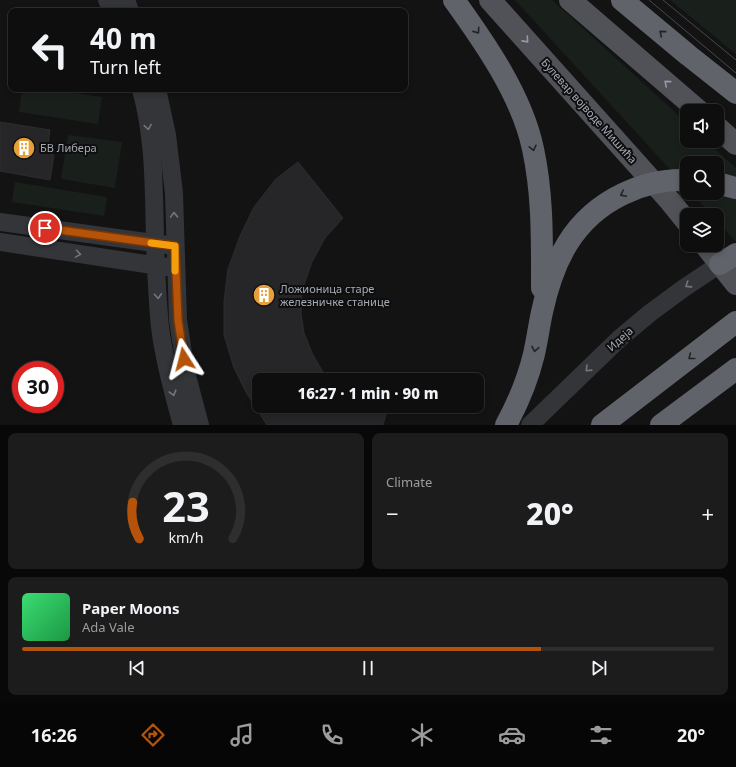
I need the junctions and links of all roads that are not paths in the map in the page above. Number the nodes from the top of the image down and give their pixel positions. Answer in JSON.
{"nodes":[{"id":1,"x":454,"y":0,"type":"edge"},
{"id":2,"x":490,"y":0,"type":"edge"},
{"id":3,"x":570,"y":0,"type":"edge"},
{"id":4,"x":622,"y":0,"type":"edge"},
{"id":5,"x":142,"y":92,"type":"edge"},
{"id":6,"x":158,"y":92,"type":"edge"},
{"id":7,"x":736,"y":93,"type":"edge"},
{"id":8,"x":691,"y":104,"type":"edge"},
{"id":9,"x":724,"y":133,"type":"edge"},
{"id":10,"x":736,"y":144,"type":"edge"},
{"id":11,"x":680,"y":180,"type":"edge"},
{"id":12,"x":724,"y":185,"type":"edge"},
{"id":13,"x":736,"y":188,"type":"edge"},
{"id":14,"x":680,"y":213,"type":"edge"},
{"id":15,"x":0,"y":222,"type":"edge"},
{"id":16,"x":0,"y":242,"type":"edge"},
{"id":17,"x":156,"y":244,"type":"junction"},
{"id":18,"x":175,"y":246,"type":"junction"},
{"id":19,"x":716,"y":252,"type":"edge"},
{"id":20,"x":728,"y":259,"type":"edge"},
{"id":21,"x":156,"y":265,"type":"junction"},
{"id":22,"x":175,"y":268,"type":"junction"},
{"id":23,"x":736,"y":284,"type":"edge"},
{"id":24,"x":542,"y":311,"type":"junction"},
{"id":25,"x":736,"y":322,"type":"edge"},
{"id":26,"x":736,"y":369,"type":"edge"},
{"id":27,"x":182,"y":425,"type":"edge"},
{"id":28,"x":200,"y":425,"type":"edge"},
{"id":29,"x":506,"y":425,"type":"edge"},
{"id":30,"x":530,"y":425,"type":"edge"},
{"id":31,"x":602,"y":425,"type":"edge"},
{"id":32,"x":661,"y":425,"type":"edge"}],
"edges":[{"from":1,"to":24,"type":"highway","one_way":true},
{"from":2,"to":14,"type":"main road","name":"Булевар војводе Мишића","one_way":true},
{"from":8,"to":3,"type":"main road","one_way":true},
{"from":7,"to":4,"type":"highway","one_way":true},
{"from":5,"to":17,"type":"street","one_way":true},
{"from":18,"to":6,"type":"street","one_way":true},
{"from":9,"to":10,"type":"main road"},
{"from":11,"to":24,"type":"highway","one_way":true},
{"from":12,"to":13,"type":"highway"},
{"from":15,"to":17,"type":"street"},
{"from":16,"to":21,"type":"street","one_way":true},
{"from":17,"to":18,"type":"street"},
{"from":17,"to":21,"type":"street"},
{"from":18,"to":22,"type":"street"},
{"from":19,"to":20,"type":"main road"},
{"from":20,"to":23,"type":"main road"},
{"from":20,"to":30,"type":"street","name":"Идеја","one_way":true},
{"from":21,"to":22,"type":"street"},
{"from":21,"to":27,"type":"street","one_way":true},
{"from":22,"to":28,"type":"street"},
{"from":24,"to":29,"type":"highway","one_way":true},
{"from":25,"to":31,"type":"highway","one_way":true},
{"from":26,"to":32,"type":"highway"}]}
